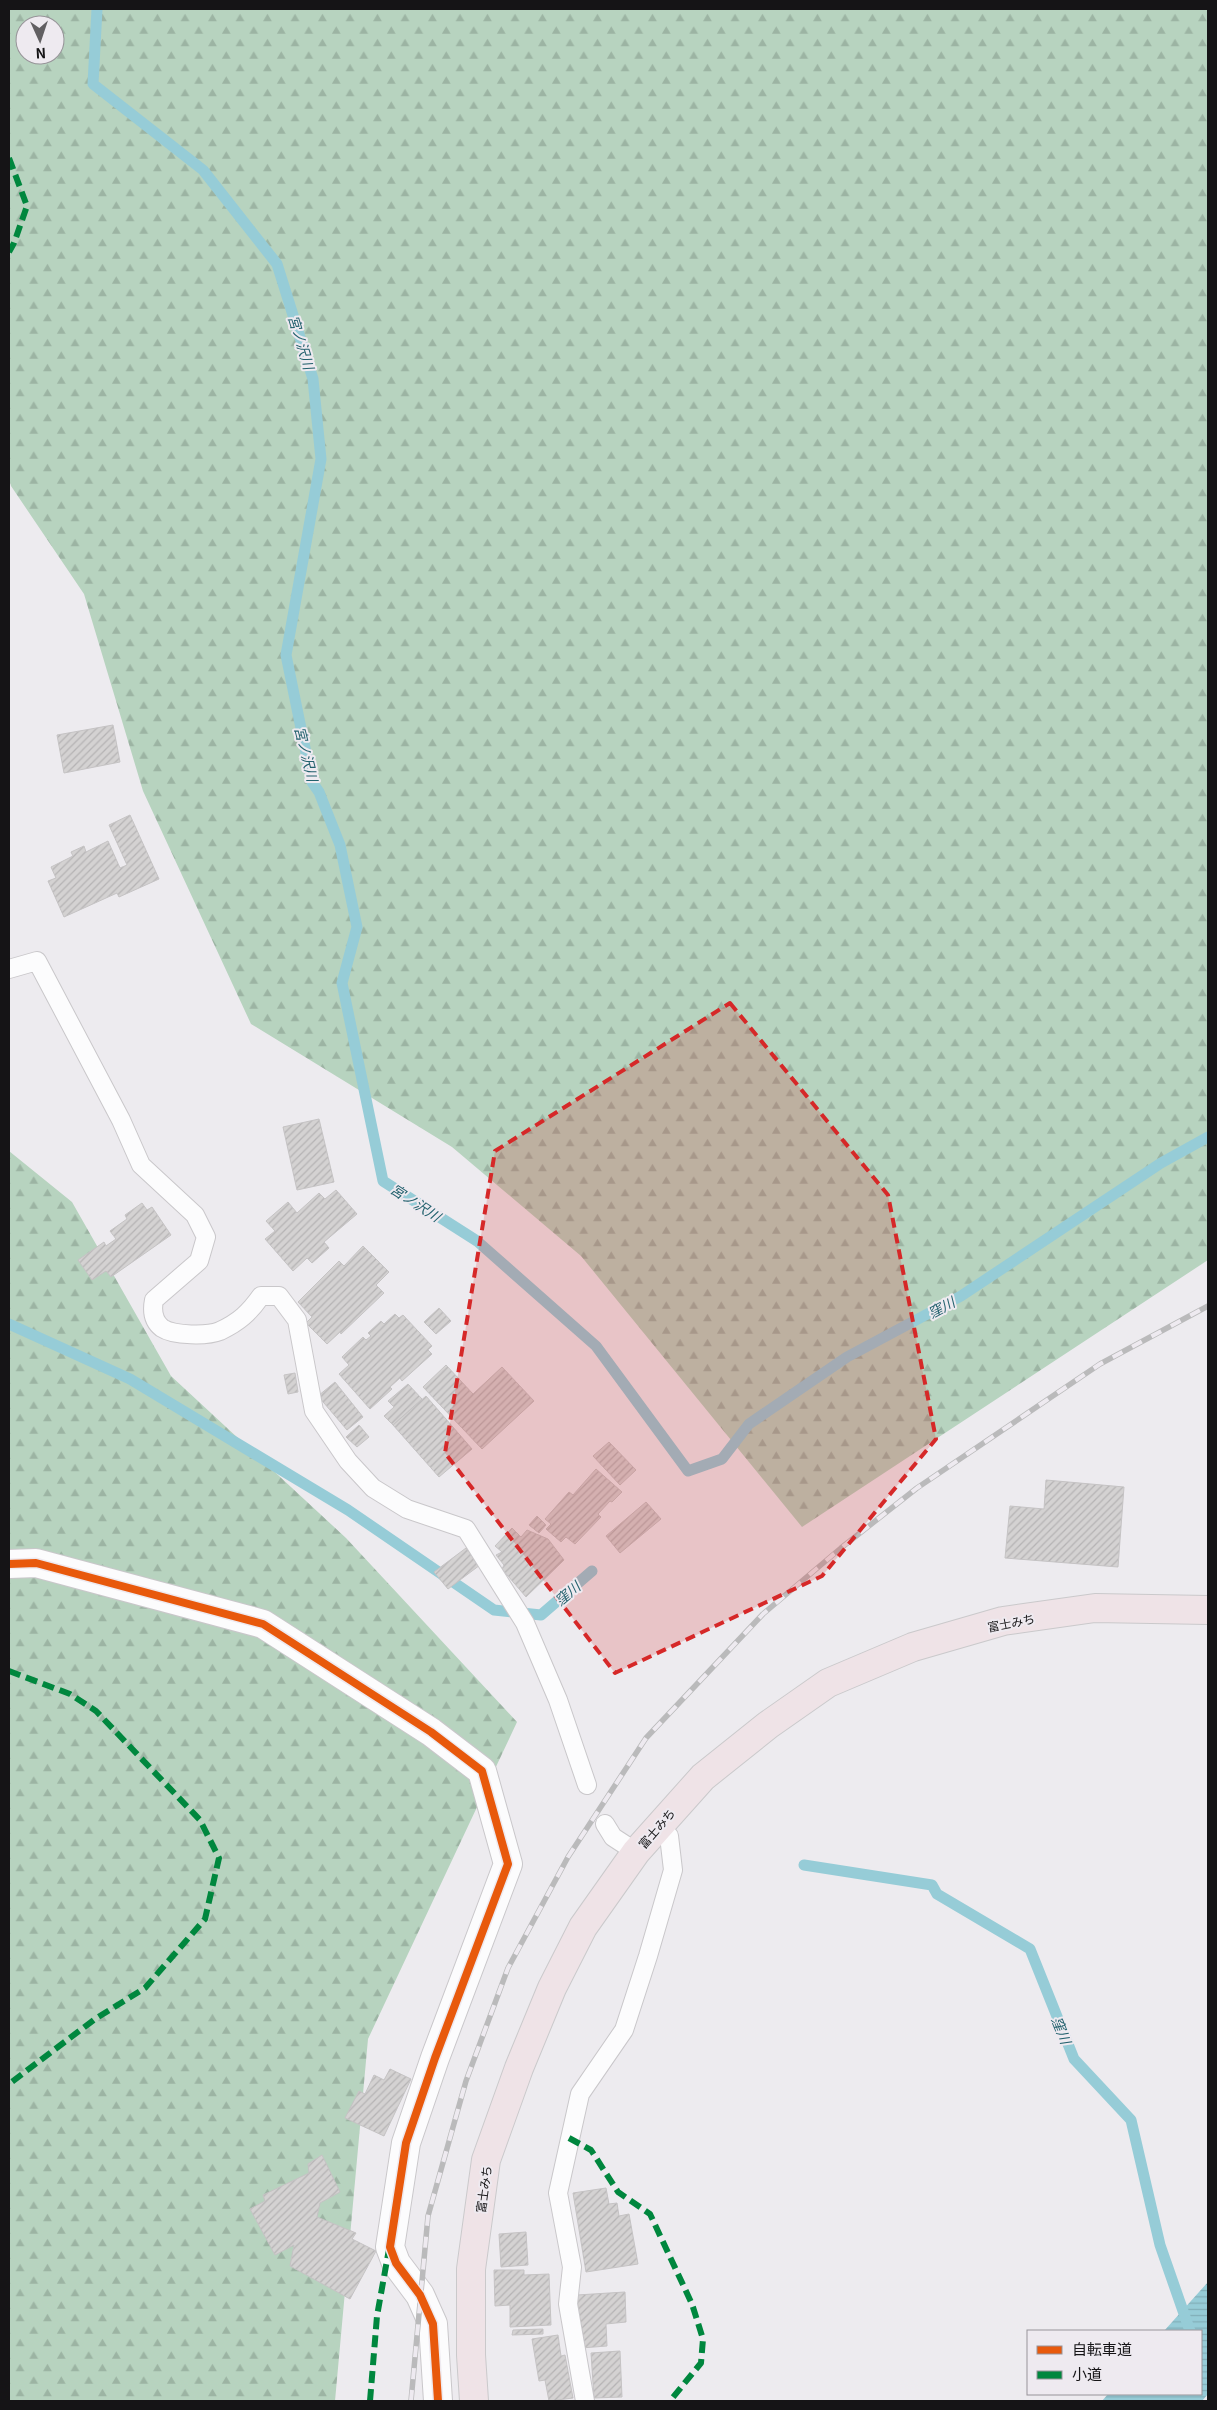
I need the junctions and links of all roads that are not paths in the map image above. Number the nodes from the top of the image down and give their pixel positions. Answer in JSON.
{"nodes":[{"id":1,"x":9,"y":969,"type":"edge"},
{"id":2,"x":9,"y":1564,"type":"edge"},
{"id":3,"x":1208,"y":1610,"type":"edge"},
{"id":4,"x":587,"y":1785,"type":"dead end"},
{"id":5,"x":605,"y":1824,"type":"dead end"},
{"id":6,"x":658,"y":1826,"type":"junction"},
{"id":7,"x":636,"y":1852,"type":"junction"},
{"id":8,"x":438,"y":2401,"type":"edge"},
{"id":9,"x":474,"y":2401,"type":"edge"},
{"id":10,"x":585,"y":2401,"type":"edge"}],
"edges":[{"from":1,"to":4,"type":"lane"},
{"from":2,"to":8,"type":"street"},
{"from":3,"to":6,"type":"highway","name":"富士みち"},
{"from":5,"to":7,"type":"lane"},
{"from":6,"to":7,"type":"highway","name":"富士みち"},
{"from":6,"to":10,"type":"lane"},
{"from":7,"to":9,"type":"highway","name":"富士みち"}]}
